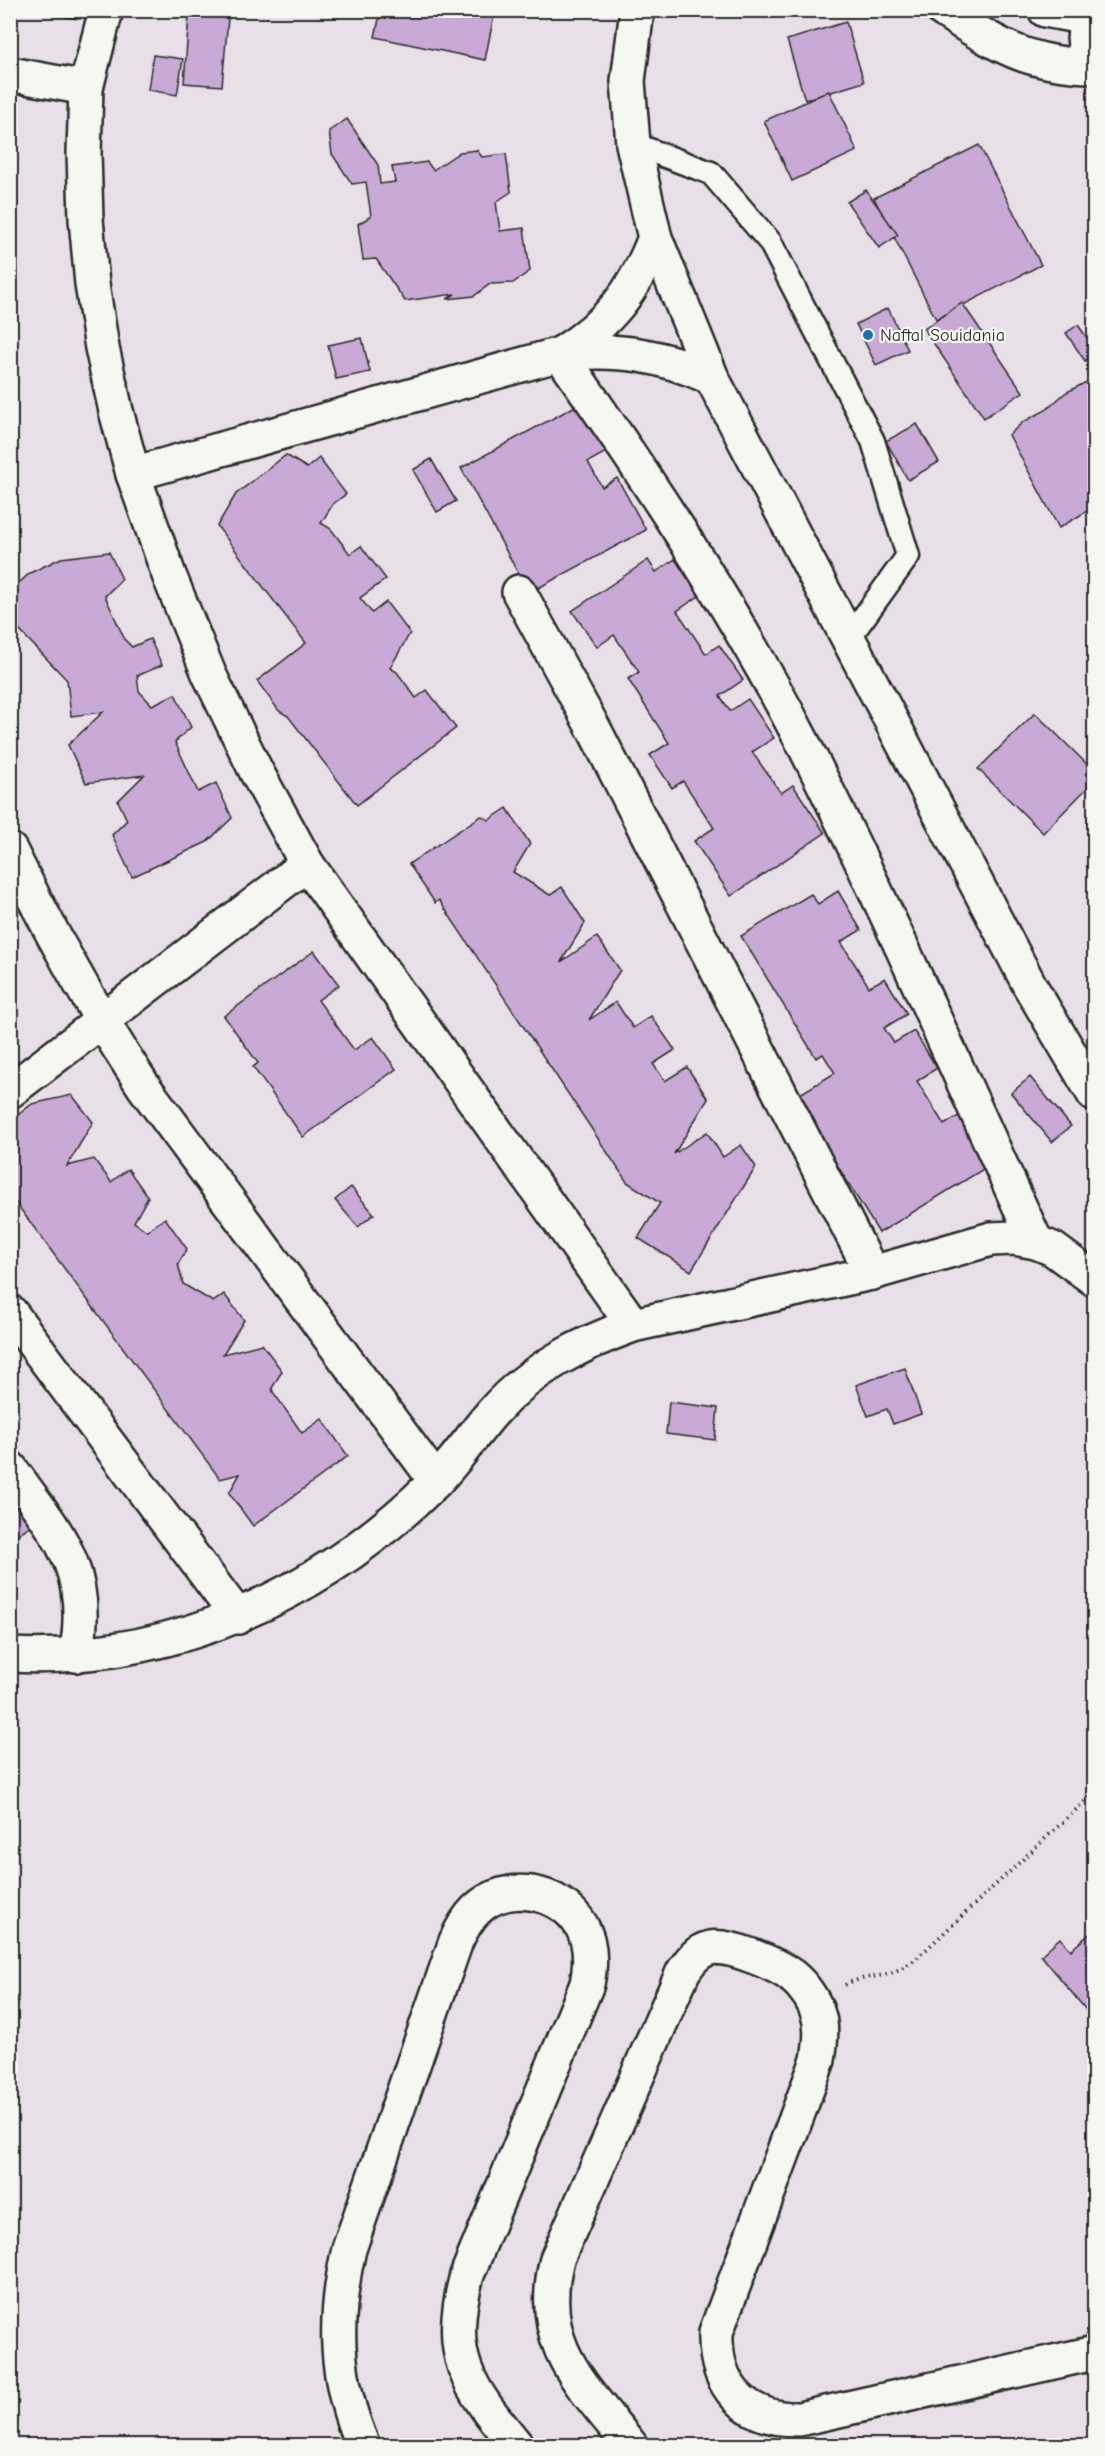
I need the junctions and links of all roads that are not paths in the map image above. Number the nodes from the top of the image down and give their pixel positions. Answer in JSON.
{"nodes":[{"id":1,"x":106,"y":10,"type":"edge"},
{"id":2,"x":637,"y":10,"type":"edge"},
{"id":3,"x":943,"y":10,"type":"edge"},
{"id":4,"x":1045,"y":10,"type":"edge"},
{"id":5,"x":1091,"y":14,"type":"edge"},
{"id":6,"x":1094,"y":66,"type":"edge"},
{"id":7,"x":10,"y":74,"type":"edge"},
{"id":8,"x":86,"y":88,"type":"junction"},
{"id":9,"x":633,"y":144,"type":"junction"},
{"id":10,"x":655,"y":238,"type":"junction"},
{"id":11,"x":560,"y":354,"type":"junction"},
{"id":12,"x":712,"y":378,"type":"junction"},
{"id":13,"x":133,"y":474,"type":"junction"},
{"id":14,"x":519,"y":592,"type":"dead end"},
{"id":15,"x":848,"y":639,"type":"junction"},
{"id":16,"x":10,"y":850,"type":"edge"},
{"id":17,"x":307,"y":864,"type":"junction"},
{"id":18,"x":101,"y":1022,"type":"junction"},
{"id":19,"x":10,"y":1091,"type":"edge"},
{"id":20,"x":1095,"y":1094,"type":"edge"},
{"id":21,"x":1036,"y":1242,"type":"junction"},
{"id":22,"x":872,"y":1273,"type":"junction"},
{"id":23,"x":1095,"y":1279,"type":"edge"},
{"id":24,"x":10,"y":1312,"type":"edge"},
{"id":25,"x":633,"y":1325,"type":"junction"},
{"id":26,"x":10,"y":1468,"type":"edge"},
{"id":27,"x":436,"y":1480,"type":"junction"},
{"id":28,"x":238,"y":1617,"type":"junction"},
{"id":29,"x":10,"y":1655,"type":"edge"},
{"id":30,"x":76,"y":1655,"type":"junction"},
{"id":31,"x":1095,"y":2353,"type":"edge"},
{"id":32,"x":363,"y":2445,"type":"edge"},
{"id":33,"x":517,"y":2445,"type":"edge"},
{"id":34,"x":631,"y":2445,"type":"edge"}],
"edges":[{"from":1,"to":8,"type":"street"},
{"from":2,"to":9,"type":"street"},
{"from":3,"to":6,"type":"street"},
{"from":4,"to":5,"type":"street"},
{"from":5,"to":6,"type":"street"},
{"from":7,"to":8,"type":"street"},
{"from":8,"to":13,"type":"street"},
{"from":9,"to":10,"type":"street"},
{"from":9,"to":15,"type":"lane"},
{"from":10,"to":11,"type":"street"},
{"from":10,"to":12,"type":"street"},
{"from":11,"to":12,"type":"street"},
{"from":11,"to":13,"type":"street"},
{"from":11,"to":21,"type":"street"},
{"from":12,"to":15,"type":"street"},
{"from":13,"to":17,"type":"street"},
{"from":14,"to":22,"type":"street"},
{"from":15,"to":20,"type":"street"},
{"from":16,"to":18,"type":"street"},
{"from":17,"to":18,"type":"street"},
{"from":17,"to":25,"type":"street"},
{"from":18,"to":19,"type":"street"},
{"from":18,"to":27,"type":"street"},
{"from":21,"to":22,"type":"street"},
{"from":21,"to":23,"type":"street"},
{"from":22,"to":25,"type":"street"},
{"from":24,"to":28,"type":"street"},
{"from":25,"to":27,"type":"street"},
{"from":26,"to":30,"type":"street"},
{"from":27,"to":28,"type":"street"},
{"from":28,"to":30,"type":"street"},
{"from":29,"to":30,"type":"street"},
{"from":31,"to":34,"type":"street"},
{"from":32,"to":33,"type":"street"}]}
